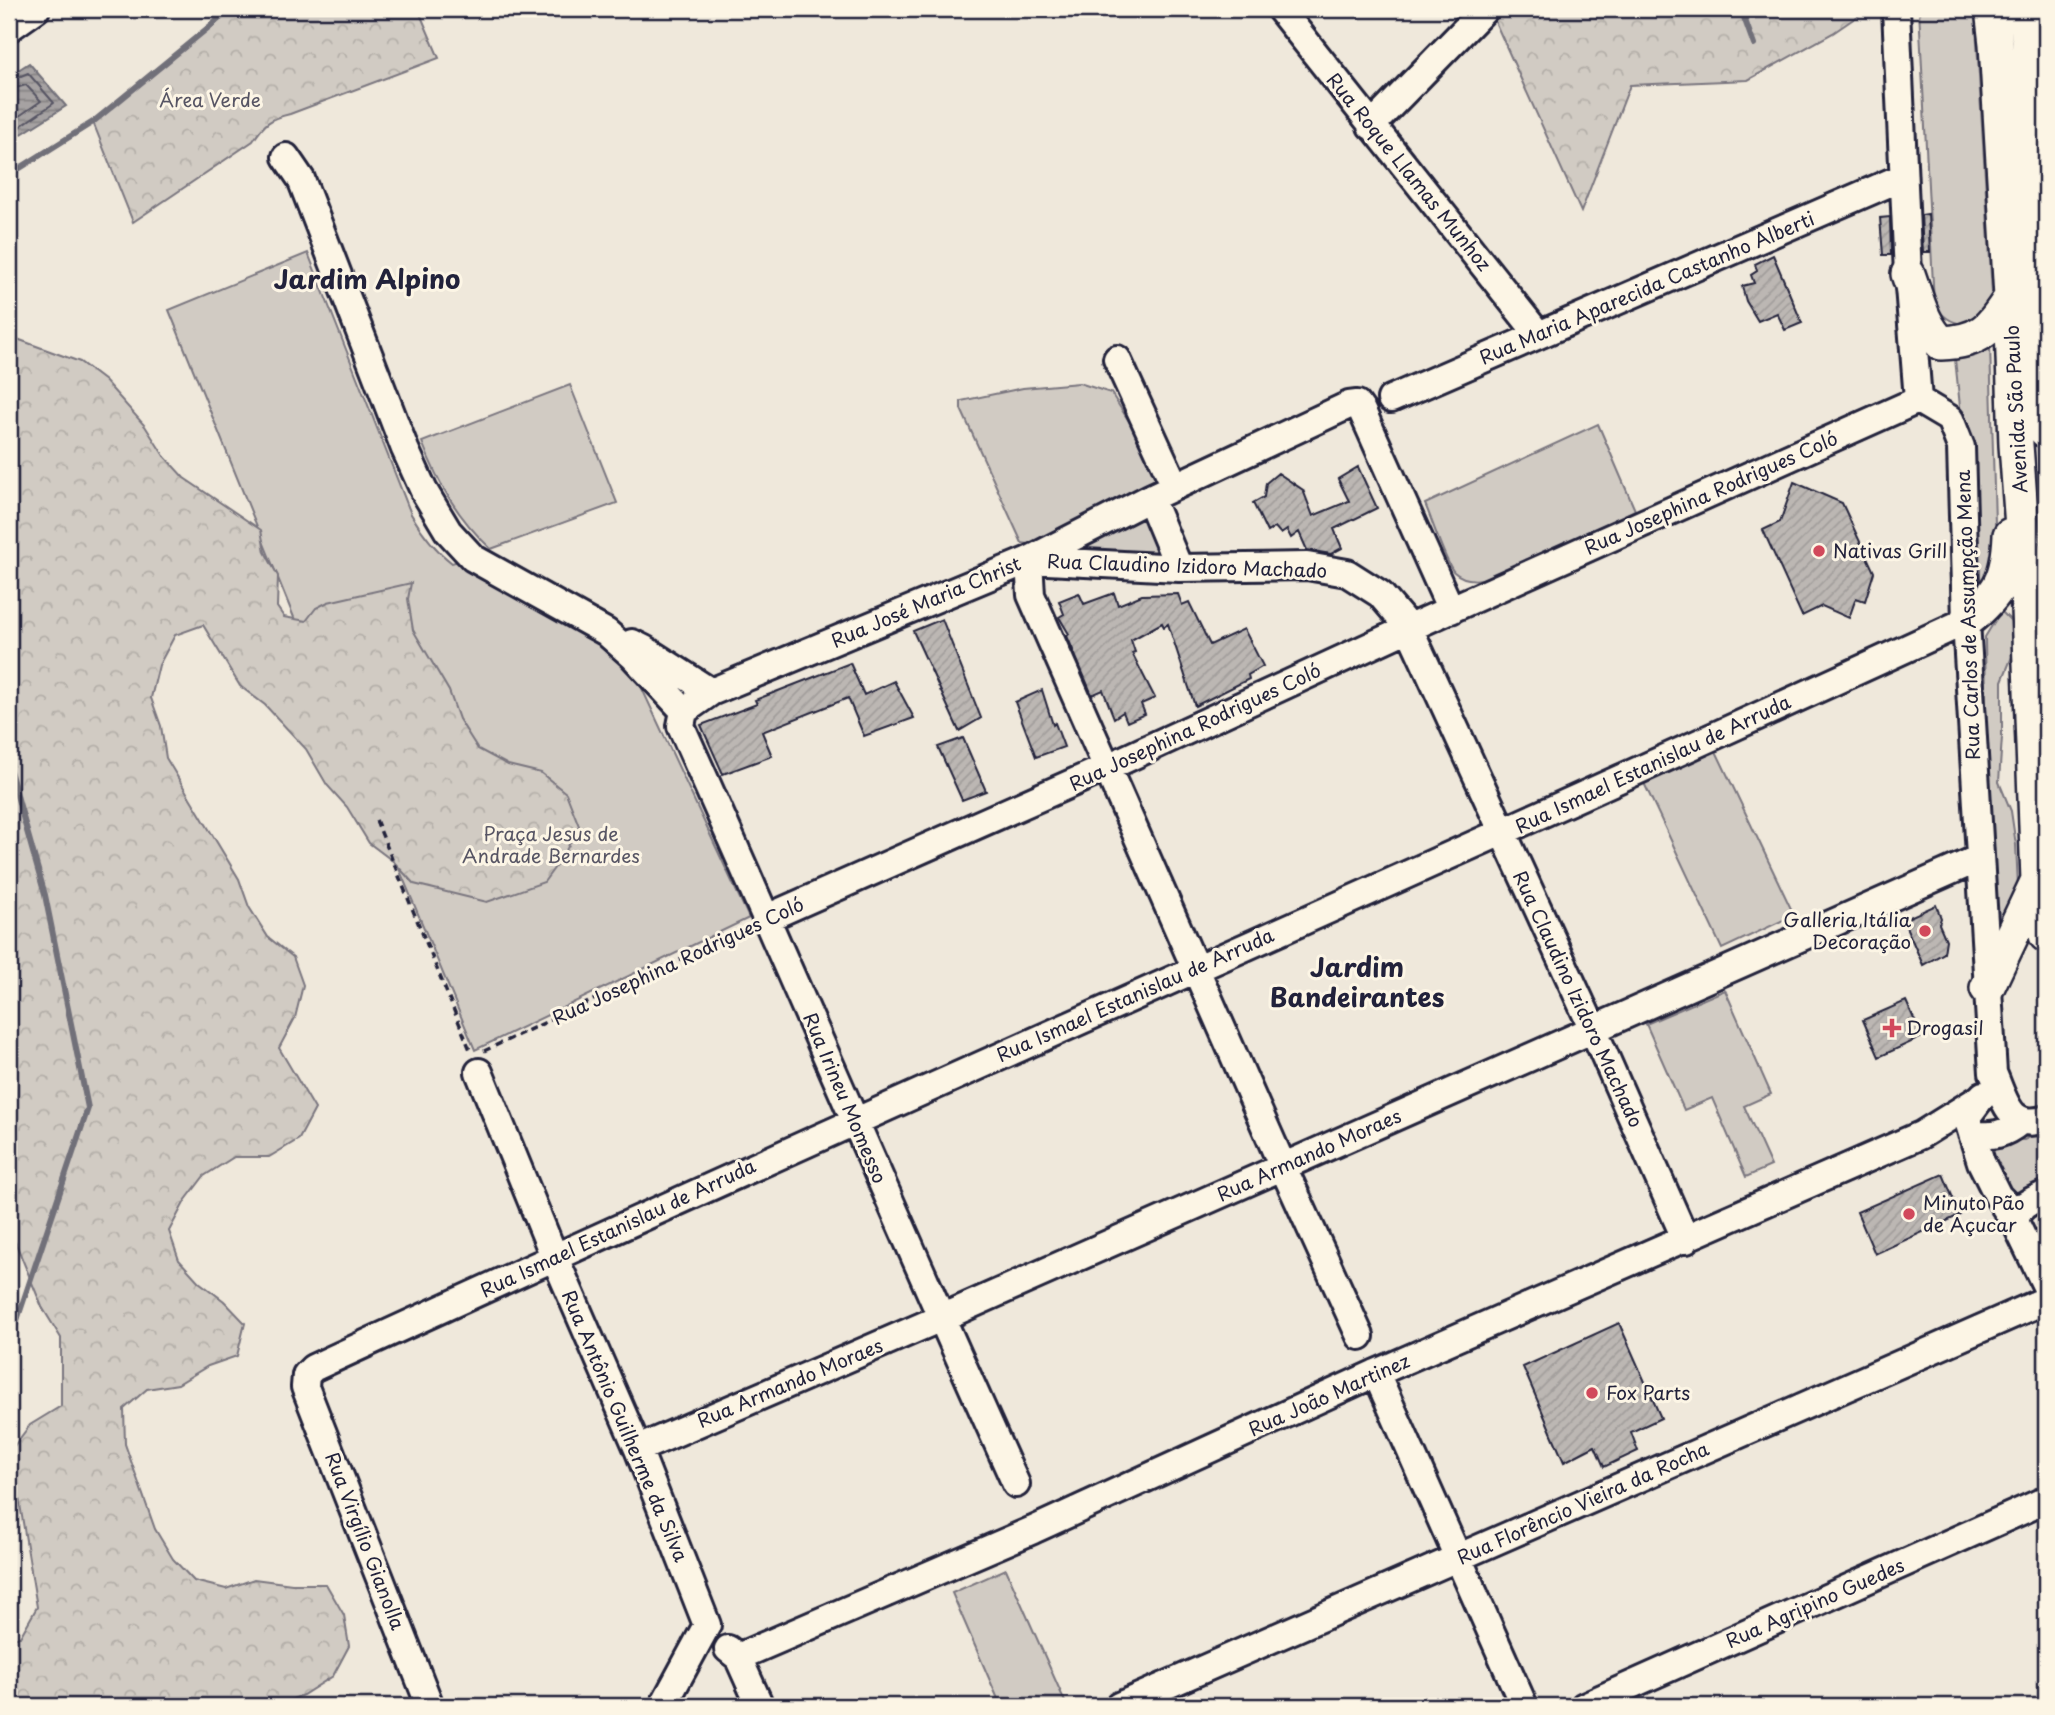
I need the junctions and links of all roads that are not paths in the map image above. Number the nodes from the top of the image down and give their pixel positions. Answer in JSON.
{"nodes":[{"id":1,"x":36,"y":9,"type":"edge"},
{"id":2,"x":1280,"y":9,"type":"edge"},
{"id":3,"x":1485,"y":9,"type":"edge"},
{"id":4,"x":1896,"y":9,"type":"edge"},
{"id":5,"x":1992,"y":9,"type":"edge"},
{"id":6,"x":2025,"y":9,"type":"edge"},
{"id":7,"x":9,"y":28,"type":"edge"},
{"id":8,"x":1371,"y":126,"type":"junction"},
{"id":9,"x":286,"y":157,"type":"dead end"},
{"id":10,"x":1903,"y":177,"type":"junction"},
{"id":11,"x":1909,"y":274,"type":"junction"},
{"id":12,"x":2011,"y":297,"type":"junction"},
{"id":13,"x":1538,"y":334,"type":"junction"},
{"id":14,"x":1117,"y":359,"type":"dead end"},
{"id":15,"x":1391,"y":399,"type":"dead end"},
{"id":16,"x":1918,"y":400,"type":"junction"},
{"id":17,"x":2046,"y":431,"type":"edge"},
{"id":18,"x":2016,"y":445,"type":"junction"},
{"id":19,"x":1175,"y":486,"type":"junction"},
{"id":20,"x":1150,"y":498,"type":"junction"},
{"id":21,"x":1028,"y":559,"type":"junction"},
{"id":22,"x":1179,"y":568,"type":"junction"},
{"id":23,"x":1451,"y":610,"type":"junction"},
{"id":24,"x":1966,"y":621,"type":"junction"},
{"id":25,"x":1409,"y":628,"type":"junction"},
{"id":26,"x":606,"y":632,"type":"junction"},
{"id":27,"x":711,"y":692,"type":"junction"},
{"id":28,"x":684,"y":711,"type":"junction"},
{"id":29,"x":1106,"y":768,"type":"junction"},
{"id":30,"x":1502,"y":834,"type":"junction"},
{"id":31,"x":1980,"y":858,"type":"junction"},
{"id":32,"x":2038,"y":880,"type":"junction"},
{"id":33,"x":767,"y":918,"type":"junction"},
{"id":34,"x":2046,"y":935,"type":"edge"},
{"id":35,"x":1196,"y":968,"type":"junction"},
{"id":36,"x":1987,"y":988,"type":"junction"},
{"id":37,"x":1593,"y":1029,"type":"junction"},
{"id":38,"x":476,"y":1064,"type":"road end"},
{"id":39,"x":1978,"y":1113,"type":"junction"},
{"id":40,"x":855,"y":1120,"type":"junction"},
{"id":41,"x":2034,"y":1120,"type":"edge"},
{"id":42,"x":1921,"y":1135,"type":"junction"},
{"id":43,"x":1283,"y":1167,"type":"junction"},
{"id":44,"x":2029,"y":1209,"type":"edge"},
{"id":45,"x":1686,"y":1240,"type":"junction"},
{"id":46,"x":554,"y":1256,"type":"junction"},
{"id":47,"x":2046,"y":1286,"type":"edge"},
{"id":48,"x":2046,"y":1300,"type":"edge"},
{"id":49,"x":941,"y":1318,"type":"junction"},
{"id":50,"x":1360,"y":1336,"type":"dead end"},
{"id":51,"x":1376,"y":1373,"type":"junction"},
{"id":52,"x":306,"y":1375,"type":"joint"},
{"id":53,"x":638,"y":1449,"type":"junction"},
{"id":54,"x":1016,"y":1485,"type":"dead end"},
{"id":55,"x":2046,"y":1500,"type":"edge"},
{"id":56,"x":1458,"y":1558,"type":"junction"},
{"id":57,"x":430,"y":1706,"type":"edge"},
{"id":58,"x":663,"y":1706,"type":"edge"},
{"id":59,"x":760,"y":1706,"type":"edge"},
{"id":60,"x":1119,"y":1706,"type":"edge"},
{"id":61,"x":1524,"y":1706,"type":"edge"},
{"id":62,"x":1584,"y":1706,"type":"edge"}],
"edges":[{"from":1,"to":7,"type":"street"},
{"from":2,"to":8,"type":"street","name":"Rua Roque Llamas Munhoz"},
{"from":3,"to":8,"type":"street"},
{"from":4,"to":10,"type":"street"},
{"from":5,"to":12,"type":"main road","name":"Avenida São Paulo"},
{"from":6,"to":17,"type":"main road","name":"Avenida São Paulo"},
{"from":8,"to":13,"type":"street","name":"Rua Roque Llamas Munhoz"},
{"from":9,"to":26,"type":"street"},
{"from":10,"to":11,"type":"street"},
{"from":10,"to":13,"type":"street","name":"Rua Maria Aparecida Castanho Alberti"},
{"from":11,"to":12,"type":"main road"},
{"from":11,"to":16,"type":"street"},
{"from":12,"to":18,"type":"main road","name":"Avenida São Paulo"},
{"from":13,"to":15,"type":"street","name":"Rua Maria Aparecida Castanho Alberti"},
{"from":14,"to":19,"type":"street"},
{"from":16,"to":23,"type":"street","name":"Rua Josephina Rodrigues Coló"},
{"from":16,"to":24,"type":"street","name":"Rua Carlos de Assumpção Mena"},
{"from":18,"to":24,"type":"main road"},
{"from":18,"to":32,"type":"main road","name":"Avenida São Paulo"},
{"from":19,"to":20,"type":"street","name":"Rua José Maria Christ"},
{"from":19,"to":23,"type":"street","name":"Rua José Maria Christ"},
{"from":20,"to":21,"type":"street","name":"Rua José Maria Christ"},
{"from":20,"to":22,"type":"street"},
{"from":21,"to":22,"type":"street","name":"Rua Claudino Izidoro Machado"},
{"from":21,"to":27,"type":"street","name":"Rua José Maria Christ"},
{"from":21,"to":29,"type":"street"},
{"from":22,"to":25,"type":"street","name":"Rua Claudino Izidoro Machado"},
{"from":23,"to":25,"type":"street","name":"Rua Josephina Rodrigues Coló"},
{"from":24,"to":30,"type":"street","name":"Rua Ismael Estanislau de Arruda"},
{"from":24,"to":31,"type":"street","name":"Rua Carlos de Assumpção Mena"},
{"from":25,"to":29,"type":"street","name":"Rua Josephina Rodrigues Coló"},
{"from":25,"to":30,"type":"street","name":"Rua Claudino Izidoro Machado"},
{"from":26,"to":27,"type":"street"},
{"from":26,"to":28,"type":"street"},
{"from":27,"to":28,"type":"street","name":"Rua José Maria Christ"},
{"from":28,"to":33,"type":"street","name":"Rua Irineu Momesso"},
{"from":29,"to":33,"type":"street","name":"Rua Josephina Rodrigues Coló"},
{"from":29,"to":35,"type":"street"},
{"from":30,"to":35,"type":"street","name":"Rua Ismael Estanislau de Arruda"},
{"from":30,"to":37,"type":"street","name":"Rua Claudino Izidoro Machado"},
{"from":31,"to":36,"type":"street","name":"Rua Carlos de Assumpção Mena"},
{"from":31,"to":37,"type":"street","name":"Rua Armando Moraes"},
{"from":32,"to":34,"type":"main road","name":"Avenida São Paulo"},
{"from":32,"to":36,"type":"main road"},
{"from":33,"to":40,"type":"street","name":"Rua Irineu Momesso"},
{"from":35,"to":40,"type":"street","name":"Rua Ismael Estanislau de Arruda"},
{"from":35,"to":43,"type":"street"},
{"from":36,"to":39,"type":"street","name":"Rua Carlos de Assumpção Mena"},
{"from":37,"to":43,"type":"street","name":"Rua Armando Moraes"},
{"from":37,"to":45,"type":"street","name":"Rua Claudino Izidoro Machado"},
{"from":38,"to":46,"type":"street","name":"Rua Antônio Guilherme da Silva"},
{"from":39,"to":41,"type":"street"},
{"from":39,"to":41,"type":"street"},
{"from":39,"to":42,"type":"street","name":"Rua João Martinez"},
{"from":39,"to":42,"type":"street","name":"Rua João Martinez"},
{"from":39,"to":44,"type":"street"},
{"from":40,"to":46,"type":"street","name":"Rua Ismael Estanislau de Arruda"},
{"from":40,"to":49,"type":"street","name":"Rua Irineu Momesso"},
{"from":42,"to":45,"type":"street","name":"Rua João Martinez"},
{"from":43,"to":49,"type":"street","name":"Rua Armando Moraes"},
{"from":43,"to":50,"type":"street"},
{"from":44,"to":47,"type":"street"},
{"from":45,"to":51,"type":"street","name":"Rua João Martinez"},
{"from":46,"to":52,"type":"street","name":"Rua Ismael Estanislau de Arruda"},
{"from":46,"to":53,"type":"street","name":"Rua Antônio Guilherme da Silva"},
{"from":48,"to":56,"type":"street","name":"Rua Florêncio Vieira da Rocha"},
{"from":49,"to":53,"type":"street","name":"Rua Armando Moraes"},
{"from":49,"to":54,"type":"street","name":"Rua Irineu Momesso"},
{"from":51,"to":56,"type":"street"},
{"from":51,"to":59,"type":"street","name":"Rua João Martinez"},
{"from":52,"to":57,"type":"street","name":"Rua Virgílio Gianolla"},
{"from":53,"to":58,"type":"street","name":"Rua Antônio Guilherme da Silva"},
{"from":55,"to":62,"type":"street","name":"Rua Agripino Guedes"},
{"from":56,"to":60,"type":"street","name":"Rua Florêncio Vieira da Rocha"},
{"from":56,"to":61,"type":"street"}]}
